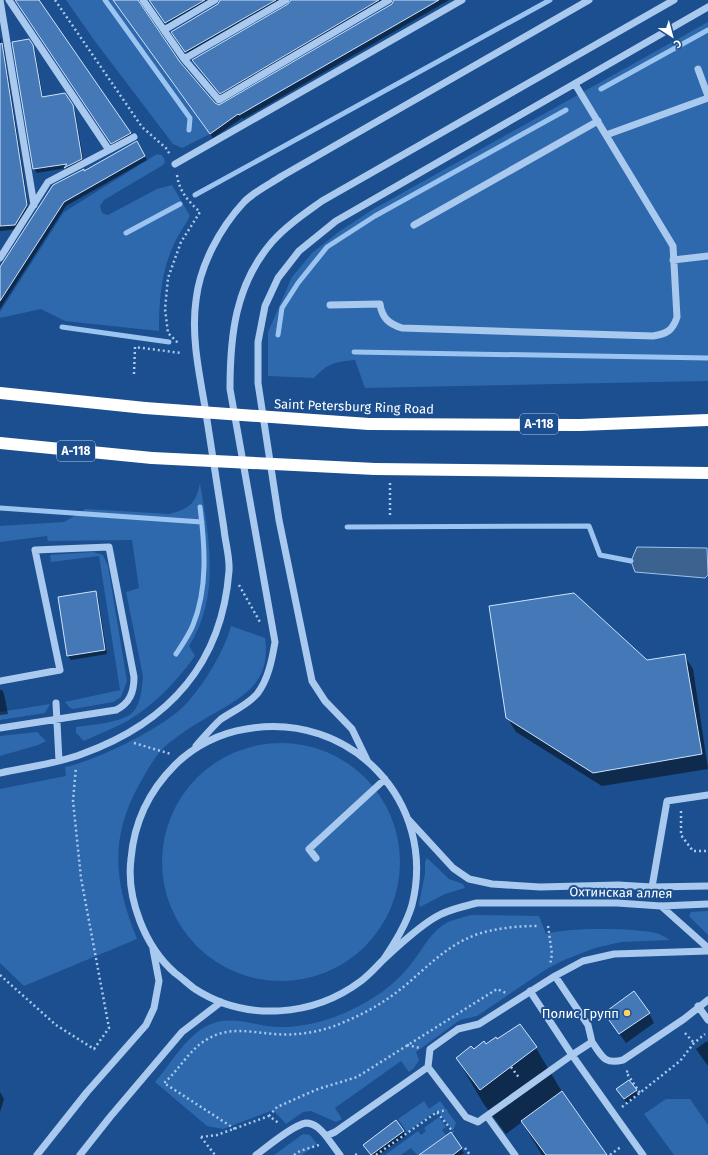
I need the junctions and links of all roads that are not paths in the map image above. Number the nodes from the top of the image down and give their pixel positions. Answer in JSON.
{"nodes":[{"id":1,"x":0,"y":0,"type":"edge"},
{"id":2,"x":9,"y":0,"type":"edge"},
{"id":3,"x":143,"y":0,"type":"edge"},
{"id":4,"x":215,"y":0,"type":"edge"},
{"id":5,"x":286,"y":0,"type":"edge"},
{"id":6,"x":390,"y":0,"type":"edge"},
{"id":7,"x":462,"y":0,"type":"edge"},
{"id":8,"x":589,"y":0,"type":"edge"},
{"id":9,"x":674,"y":0,"type":"edge"},
{"id":10,"x":708,"y":7,"type":"edge"},
{"id":11,"x":164,"y":30,"type":"junction"},
{"id":12,"x":184,"y":58,"type":"junction"},
{"id":13,"x":698,"y":70,"type":"dead end"},
{"id":14,"x":575,"y":84,"type":"junction"},
{"id":15,"x":708,"y":97,"type":"edge"},
{"id":16,"x":598,"y":121,"type":"junction"},
{"id":17,"x":606,"y":135,"type":"junction"},
{"id":18,"x":134,"y":137,"type":"dead end"},
{"id":19,"x":109,"y":150,"type":"junction"},
{"id":20,"x":175,"y":164,"type":"road end"},
{"id":21,"x":34,"y":205,"type":"junction"},
{"id":22,"x":414,"y":225,"type":"dead end"},
{"id":23,"x":708,"y":256,"type":"edge"},
{"id":24,"x":0,"y":258,"type":"edge"},
{"id":25,"x":674,"y":260,"type":"junction"},
{"id":26,"x":330,"y":305,"type":"dead end"},
{"id":27,"x":0,"y":393,"type":"edge"},
{"id":28,"x":708,"y":420,"type":"edge"},
{"id":29,"x":0,"y":443,"type":"edge"},
{"id":30,"x":708,"y":473,"type":"edge"},
{"id":31,"x":0,"y":680,"type":"edge"},
{"id":32,"x":56,"y":703,"type":"dead end"},
{"id":33,"x":58,"y":720,"type":"junction"},
{"id":34,"x":0,"y":728,"type":"edge"},
{"id":35,"x":194,"y":750,"type":"junction"},
{"id":36,"x":367,"y":760,"type":"junction"},
{"id":37,"x":59,"y":761,"type":"junction"},
{"id":38,"x":0,"y":773,"type":"edge"},
{"id":39,"x":385,"y":779,"type":"junction"},
{"id":40,"x":708,"y":795,"type":"edge"},
{"id":41,"x":407,"y":817,"type":"junction"},
{"id":42,"x":316,"y":858,"type":"dead end"},
{"id":43,"x":708,"y":886,"type":"edge"},
{"id":44,"x":652,"y":887,"type":"junction"},
{"id":45,"x":708,"y":904,"type":"edge"},
{"id":46,"x":661,"y":906,"type":"junction"},
{"id":47,"x":153,"y":947,"type":"junction"},
{"id":48,"x":708,"y":948,"type":"edge"},
{"id":49,"x":708,"y":951,"type":"edge"},
{"id":50,"x":384,"y":959,"type":"junction"},
{"id":51,"x":552,"y":978,"type":"junction"},
{"id":52,"x":530,"y":991,"type":"junction"},
{"id":53,"x":708,"y":1000,"type":"edge"},
{"id":54,"x":222,"y":1002,"type":"junction"},
{"id":55,"x":698,"y":1006,"type":"junction"},
{"id":56,"x":708,"y":1020,"type":"edge"},
{"id":57,"x":592,"y":1042,"type":"junction"},
{"id":58,"x":572,"y":1055,"type":"junction"},
{"id":59,"x":428,"y":1067,"type":"junction"},
{"id":60,"x":487,"y":1116,"type":"junction"},
{"id":61,"x":326,"y":1136,"type":"junction"},
{"id":62,"x":37,"y":1155,"type":"edge"},
{"id":63,"x":80,"y":1155,"type":"edge"},
{"id":64,"x":256,"y":1155,"type":"edge"},
{"id":65,"x":340,"y":1155,"type":"edge"},
{"id":66,"x":515,"y":1155,"type":"edge"},
{"id":67,"x":643,"y":1155,"type":"edge"}],
"edges":[{"from":1,"to":21,"type":"street"},
{"from":2,"to":19,"type":"street"},
{"from":3,"to":11,"type":"street"},
{"from":4,"to":11,"type":"street"},
{"from":5,"to":12,"type":"street"},
{"from":6,"to":12,"type":"street"},
{"from":7,"to":20,"type":"street"},
{"from":8,"to":37,"type":"street"},
{"from":9,"to":35,"type":"street"},
{"from":10,"to":14,"type":"street"},
{"from":11,"to":12,"type":"street"},
{"from":13,"to":15,"type":"street"},
{"from":14,"to":16,"type":"street"},
{"from":14,"to":36,"type":"street"},
{"from":15,"to":17,"type":"street"},
{"from":16,"to":17,"type":"street"},
{"from":16,"to":22,"type":"street"},
{"from":17,"to":25,"type":"street"},
{"from":18,"to":19,"type":"street"},
{"from":19,"to":21,"type":"street"},
{"from":21,"to":24,"type":"street"},
{"from":23,"to":25,"type":"street"},
{"from":25,"to":26,"type":"street"},
{"from":27,"to":28,"type":"highway","name":"Saint Petersburg Ring Road","number":"А-118","bridge":true},
{"from":29,"to":30,"type":"highway","number":"А-118","bridge":true},
{"from":31,"to":33,"type":"street"},
{"from":32,"to":33,"type":"street"},
{"from":33,"to":34,"type":"street"},
{"from":33,"to":37,"type":"street"},
{"from":35,"to":36,"type":"street"},
{"from":35,"to":47,"type":"street"},
{"from":36,"to":39,"type":"street"},
{"from":37,"to":38,"type":"street"},
{"from":39,"to":41,"type":"street"},
{"from":39,"to":42,"type":"street"},
{"from":40,"to":44,"type":"street"},
{"from":41,"to":44,"type":"street","name":"Охтинская аллея"},
{"from":41,"to":50,"type":"street"},
{"from":43,"to":44,"type":"street","name":"Охтинская аллея"},
{"from":45,"to":46,"type":"street","name":"Охтинская аллея"},
{"from":46,"to":48,"type":"street"},
{"from":46,"to":50,"type":"street","name":"Охтинская аллея"},
{"from":47,"to":54,"type":"street"},
{"from":47,"to":62,"type":"street"},
{"from":49,"to":51,"type":"street"},
{"from":50,"to":54,"type":"street"},
{"from":51,"to":52,"type":"street"},
{"from":51,"to":57,"type":"street"},
{"from":52,"to":58,"type":"street"},
{"from":52,"to":59,"type":"street"},
{"from":53,"to":55,"type":"street"},
{"from":54,"to":63,"type":"street"},
{"from":55,"to":56,"type":"street"},
{"from":55,"to":57,"type":"street"},
{"from":57,"to":58,"type":"street"},
{"from":58,"to":60,"type":"street"},
{"from":58,"to":67,"type":"street"},
{"from":59,"to":60,"type":"street"},
{"from":59,"to":61,"type":"street"},
{"from":60,"to":66,"type":"street"},
{"from":61,"to":64,"type":"street"},
{"from":61,"to":65,"type":"street"}]}
